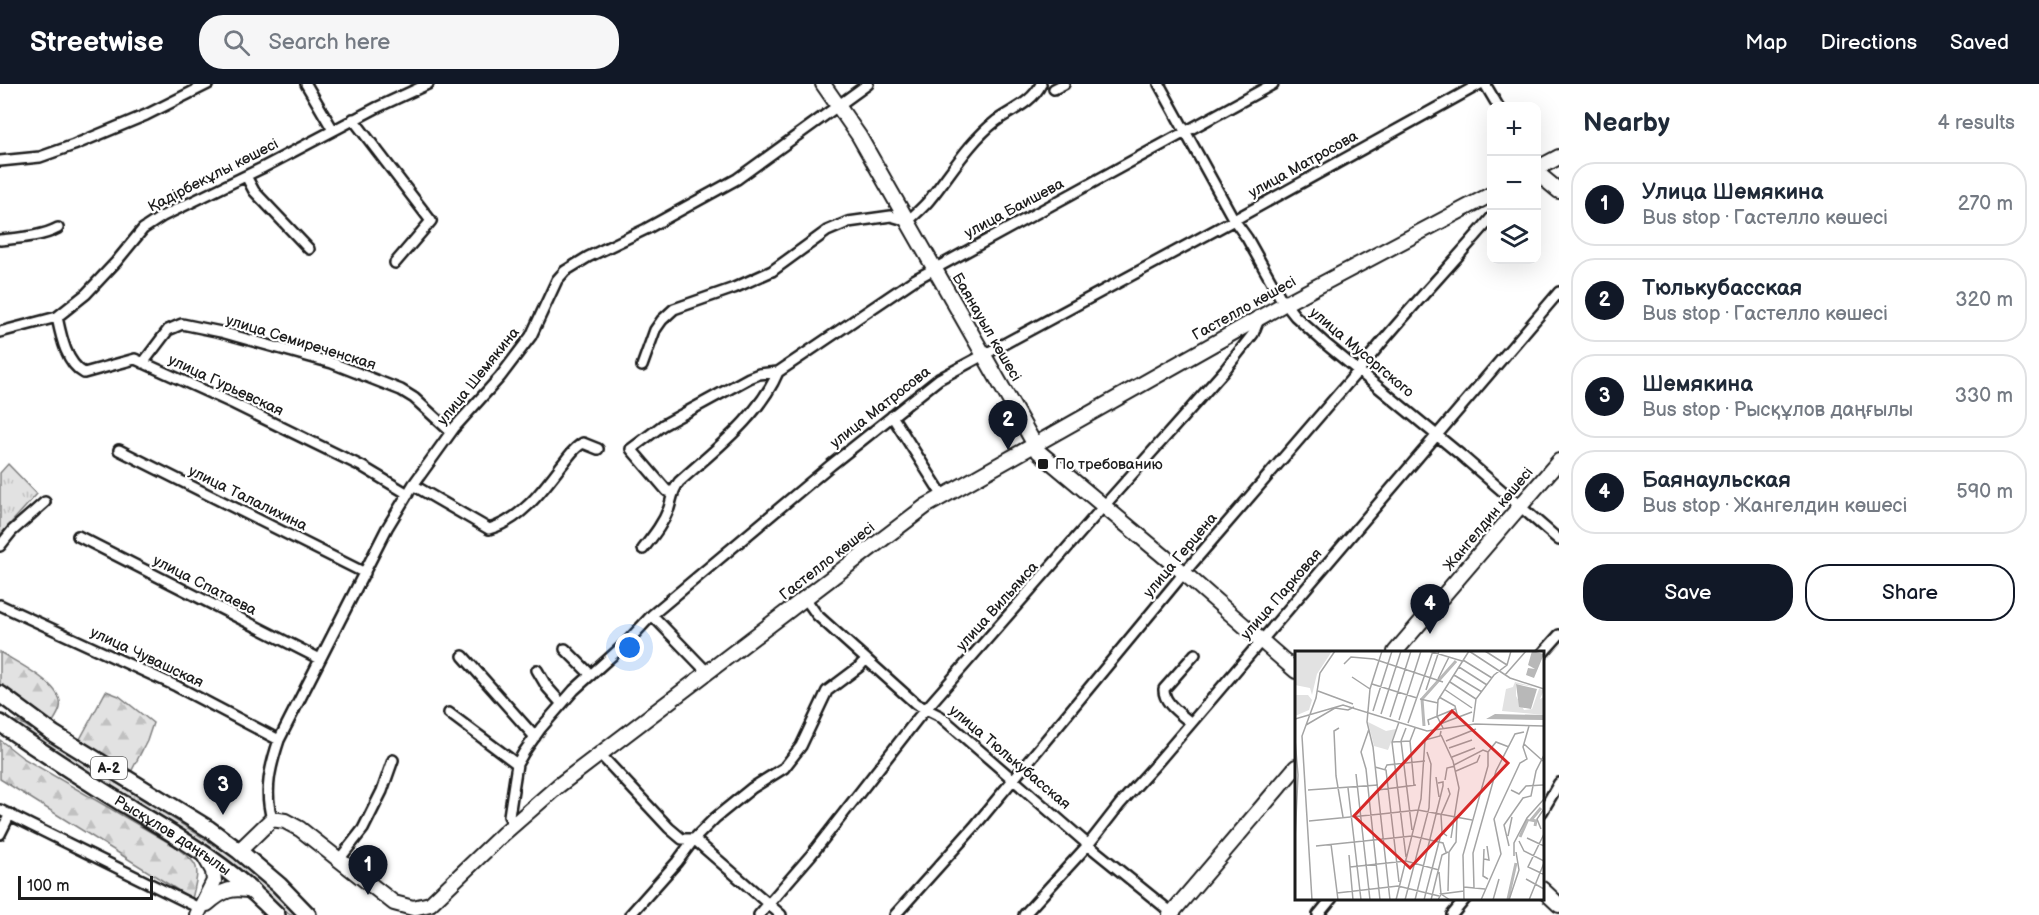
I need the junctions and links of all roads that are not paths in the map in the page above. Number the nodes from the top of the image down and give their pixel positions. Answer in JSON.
{"nodes":[{"id":1,"x":208,"y":84,"type":"edge"},
{"id":2,"x":306,"y":84,"type":"edge"},
{"id":3,"x":428,"y":84,"type":"edge"},
{"id":4,"x":823,"y":84,"type":"edge"},
{"id":5,"x":868,"y":84,"type":"edge"},
{"id":6,"x":1064,"y":84,"type":"edge"},
{"id":7,"x":1158,"y":84,"type":"edge"},
{"id":8,"x":1273,"y":84,"type":"edge"},
{"id":9,"x":1480,"y":84,"type":"edge"},
{"id":10,"x":1485,"y":84,"type":"edge"},
{"id":11,"x":1039,"y":88,"type":"edge"},
{"id":12,"x":1054,"y":89,"type":"dead end"},
{"id":13,"x":1496,"y":102,"type":"edge"},
{"id":14,"x":838,"y":106,"type":"junction"},
{"id":15,"x":353,"y":120,"type":"junction"},
{"id":16,"x":333,"y":130,"type":"junction"},
{"id":17,"x":1185,"y":131,"type":"junction"},
{"id":18,"x":1559,"y":157,"type":"edge"},
{"id":19,"x":0,"y":160,"type":"edge"},
{"id":20,"x":1541,"y":168,"type":"edge"},
{"id":21,"x":1541,"y":175,"type":"edge"},
{"id":22,"x":246,"y":176,"type":"junction"},
{"id":23,"x":1559,"y":191,"type":"edge"},
{"id":24,"x":1487,"y":196,"type":"edge"},
{"id":25,"x":1233,"y":220,"type":"junction"},
{"id":26,"x":908,"y":222,"type":"junction"},
{"id":27,"x":1487,"y":222,"type":"edge"},
{"id":28,"x":58,"y":228,"type":"dead end"},
{"id":29,"x":0,"y":240,"type":"edge"},
{"id":30,"x":309,"y":249,"type":"dead end"},
{"id":31,"x":395,"y":264,"type":"dead end"},
{"id":32,"x":934,"y":268,"type":"junction"},
{"id":33,"x":1559,"y":292,"type":"edge"},
{"id":34,"x":1284,"y":304,"type":"junction"},
{"id":35,"x":57,"y":317,"type":"junction"},
{"id":36,"x":1259,"y":319,"type":"junction"},
{"id":37,"x":0,"y":332,"type":"edge"},
{"id":38,"x":984,"y":355,"type":"junction"},
{"id":39,"x":143,"y":363,"type":"junction"},
{"id":40,"x":642,"y":366,"type":"dead end"},
{"id":41,"x":1359,"y":370,"type":"junction"},
{"id":42,"x":778,"y":372,"type":"junction"},
{"id":43,"x":892,"y":416,"type":"junction"},
{"id":44,"x":452,"y":432,"type":"junction"},
{"id":45,"x":1436,"y":435,"type":"junction"},
{"id":46,"x":1034,"y":444,"type":"junction"},
{"id":47,"x":598,"y":449,"type":"dead end"},
{"id":48,"x":119,"y":450,"type":"dead end"},
{"id":49,"x":1559,"y":461,"type":"edge"},
{"id":50,"x":410,"y":490,"type":"junction"},
{"id":51,"x":672,"y":491,"type":"junction"},
{"id":52,"x":943,"y":496,"type":"junction"},
{"id":53,"x":45,"y":502,"type":"dead end"},
{"id":54,"x":1103,"y":507,"type":"junction"},
{"id":55,"x":1520,"y":507,"type":"junction"},
{"id":56,"x":78,"y":536,"type":"dead end"},
{"id":57,"x":1559,"y":540,"type":"edge"},
{"id":58,"x":0,"y":546,"type":"edge"},
{"id":59,"x":643,"y":549,"type":"dead end"},
{"id":60,"x":365,"y":573,"type":"junction"},
{"id":61,"x":1184,"y":573,"type":"junction"},
{"id":62,"x":805,"y":598,"type":"junction"},
{"id":63,"x":0,"y":604,"type":"edge"},
{"id":64,"x":652,"y":615,"type":"junction"},
{"id":65,"x":1559,"y":634,"type":"edge"},
{"id":66,"x":1262,"y":639,"type":"junction"},
{"id":67,"x":565,"y":649,"type":"dead end"},
{"id":68,"x":1396,"y":651,"type":"edge"},
{"id":69,"x":1544,"y":652,"type":"edge"},
{"id":70,"x":1195,"y":654,"type":"dead end"},
{"id":71,"x":463,"y":656,"type":"dead end"},
{"id":72,"x":320,"y":659,"type":"junction"},
{"id":73,"x":866,"y":659,"type":"junction"},
{"id":74,"x":537,"y":670,"type":"dead end"},
{"id":75,"x":1295,"y":670,"type":"edge"},
{"id":76,"x":708,"y":673,"type":"junction"},
{"id":77,"x":591,"y":675,"type":"junction"},
{"id":78,"x":6,"y":698,"type":"edge"},
{"id":79,"x":562,"y":704,"type":"junction"},
{"id":80,"x":926,"y":710,"type":"junction"},
{"id":81,"x":449,"y":713,"type":"dead end"},
{"id":82,"x":0,"y":720,"type":"edge"},
{"id":83,"x":1191,"y":723,"type":"junction"},
{"id":84,"x":535,"y":737,"type":"junction"},
{"id":85,"x":279,"y":740,"type":"junction"},
{"id":86,"x":599,"y":753,"type":"junction"},
{"id":87,"x":393,"y":760,"type":"dead end"},
{"id":88,"x":517,"y":764,"type":"junction"},
{"id":89,"x":1295,"y":768,"type":"edge"},
{"id":90,"x":1013,"y":779,"type":"junction"},
{"id":91,"x":1559,"y":783,"type":"edge"},
{"id":92,"x":1544,"y":809,"type":"edge"},
{"id":93,"x":0,"y":810,"type":"edge"},
{"id":94,"x":10,"y":814,"type":"junction"},
{"id":95,"x":272,"y":819,"type":"junction"},
{"id":96,"x":514,"y":824,"type":"junction"},
{"id":97,"x":0,"y":834,"type":"edge"},
{"id":98,"x":694,"y":838,"type":"junction"},
{"id":99,"x":1088,"y":845,"type":"junction"},
{"id":100,"x":201,"y":851,"type":"junction"},
{"id":101,"x":240,"y":851,"type":"junction"},
{"id":102,"x":338,"y":861,"type":"junction"},
{"id":103,"x":254,"y":891,"type":"junction"},
{"id":104,"x":1544,"y":892,"type":"edge"},
{"id":105,"x":1330,"y":900,"type":"edge"},
{"id":106,"x":1464,"y":900,"type":"edge"},
{"id":107,"x":430,"y":904,"type":"junction"},
{"id":108,"x":768,"y":904,"type":"junction"},
{"id":109,"x":1559,"y":905,"type":"edge"},
{"id":110,"x":199,"y":912,"type":"edge"},
{"id":111,"x":1171,"y":914,"type":"edge"},
{"id":112,"x":277,"y":915,"type":"edge"},
{"id":113,"x":308,"y":915,"type":"edge"},
{"id":114,"x":419,"y":915,"type":"edge"},
{"id":115,"x":630,"y":915,"type":"edge"},
{"id":116,"x":759,"y":915,"type":"edge"},
{"id":117,"x":782,"y":915,"type":"edge"},
{"id":118,"x":895,"y":915,"type":"edge"},
{"id":119,"x":1024,"y":915,"type":"edge"},
{"id":120,"x":1318,"y":915,"type":"edge"},
{"id":121,"x":1452,"y":915,"type":"edge"}],
"edges":[{"from":1,"to":19,"type":"street"},
{"from":2,"to":16,"type":"street"},
{"from":3,"to":15,"type":"street","name":"Қадірбекұлы көшесі"},
{"from":4,"to":14,"type":"street","name":"Баянауыл көшесі"},
{"from":5,"to":14,"type":"street","name":"улица Шемякина"},
{"from":6,"to":12,"type":"street"},
{"from":7,"to":17,"type":"street","name":"улица Мусоргского"},
{"from":8,"to":17,"type":"street","name":"улица Баишева"},
{"from":9,"to":25,"type":"street","name":"улица Матросова"},
{"from":10,"to":13,"type":"street"},
{"from":11,"to":26,"type":"street"},
{"from":14,"to":26,"type":"street","name":"Баянауыл көшесі"},
{"from":14,"to":44,"type":"street","name":"улица Шемякина"},
{"from":15,"to":16,"type":"street","name":"Қадірбекұлы көшесі"},
{"from":15,"to":31,"type":"street"},
{"from":16,"to":22,"type":"street","name":"Қадірбекұлы көшесі"},
{"from":17,"to":25,"type":"street","name":"улица Мусоргского"},
{"from":17,"to":32,"type":"street","name":"улица Баишева"},
{"from":18,"to":20,"type":"street"},
{"from":21,"to":23,"type":"street"},
{"from":22,"to":30,"type":"street"},
{"from":22,"to":35,"type":"street","name":"Қадірбекұлы көшесі"},
{"from":24,"to":34,"type":"street","name":"Гастелло көшесі"},
{"from":25,"to":34,"type":"street","name":"улица Мусоргского"},
{"from":25,"to":38,"type":"street","name":"улица Матросова"},
{"from":26,"to":32,"type":"street","name":"Баянауыл көшесі"},
{"from":26,"to":40,"type":"street"},
{"from":27,"to":41,"type":"street","name":"улица Герцена"},
{"from":28,"to":29,"type":"street"},
{"from":32,"to":38,"type":"street","name":"Баянауыл көшесі"},
{"from":32,"to":42,"type":"street","name":"улица Баишева"},
{"from":33,"to":45,"type":"street","name":"улица Парковая"},
{"from":34,"to":36,"type":"street","name":"Гастелло көшесі"},
{"from":34,"to":41,"type":"street","name":"улица Мусоргского"},
{"from":35,"to":37,"type":"street","name":"Қадірбекұлы көшесі"},
{"from":35,"to":39,"type":"street","name":"улица Гурьевская"},
{"from":36,"to":46,"type":"street","name":"Гастелло көшесі"},
{"from":36,"to":54,"type":"street","name":"улица Вильямса"},
{"from":38,"to":43,"type":"street","name":"улица Матросова"},
{"from":38,"to":46,"type":"street","name":"Баянауыл көшесі"},
{"from":39,"to":44,"type":"street","name":"улица Семиреченская"},
{"from":39,"to":50,"type":"street","name":"улица Гурьевская"},
{"from":41,"to":45,"type":"street","name":"улица Мусоргского"},
{"from":41,"to":61,"type":"street","name":"улица Герцена"},
{"from":42,"to":51,"type":"street","name":"улица Баишева"},
{"from":42,"to":51,"type":"street","name":"улица Баишева"},
{"from":43,"to":52,"type":"street"},
{"from":43,"to":64,"type":"street","name":"улица Матросова"},
{"from":44,"to":50,"type":"street","name":"улица Шемякина"},
{"from":45,"to":55,"type":"street","name":"улица Мусоргского"},
{"from":45,"to":66,"type":"street","name":"улица Парковая"},
{"from":46,"to":52,"type":"street","name":"Гастелло көшесі"},
{"from":46,"to":54,"type":"street","name":"Баянауыл көшесі"},
{"from":47,"to":50,"type":"street","name":"улица Гурьевская"},
{"from":48,"to":60,"type":"street","name":"улица Талалихина"},
{"from":49,"to":55,"type":"street","name":"Жангелдин көшесі"},
{"from":50,"to":60,"type":"street","name":"улица Шемякина"},
{"from":51,"to":59,"type":"street","name":"улица Баишева"},
{"from":52,"to":62,"type":"street","name":"Гастелло көшесі"},
{"from":53,"to":58,"type":"street"},
{"from":54,"to":61,"type":"street","name":"Баянауыл көшесі"},
{"from":54,"to":80,"type":"street","name":"улица Вильямса"},
{"from":55,"to":57,"type":"street","name":"улица Мусоргского"},
{"from":55,"to":68,"type":"street","name":"Жангелдин көшесі"},
{"from":56,"to":72,"type":"street","name":"улица Спатаева"},
{"from":60,"to":72,"type":"street","name":"улица Шемякина"},
{"from":61,"to":66,"type":"street","name":"Баянауыл көшесі"},
{"from":61,"to":90,"type":"street","name":"улица Герцена"},
{"from":62,"to":73,"type":"street","name":"улица Тюлькубасская"},
{"from":62,"to":76,"type":"street","name":"Гастелло көшесі"},
{"from":63,"to":85,"type":"street","name":"улица Чувашская"},
{"from":64,"to":76,"type":"street"},
{"from":64,"to":77,"type":"street","name":"улица Матросова"},
{"from":65,"to":69,"type":"street"},
{"from":66,"to":75,"type":"street","name":"Баянауыл көшесі"},
{"from":66,"to":83,"type":"street","name":"улица Парковая"},
{"from":67,"to":77,"type":"street"},
{"from":70,"to":83,"type":"street"},
{"from":71,"to":84,"type":"street"},
{"from":72,"to":85,"type":"street","name":"улица Шемякина"},
{"from":73,"to":80,"type":"street","name":"улица Тюлькубасская"},
{"from":73,"to":98,"type":"street"},
{"from":74,"to":79,"type":"street"},
{"from":76,"to":86,"type":"street","name":"Гастелло көшесі"},
{"from":77,"to":79,"type":"street","name":"улица Матросова"},
{"from":78,"to":82,"type":"main road"},
{"from":78,"to":101,"type":"main road","name":"Рысқұлов даңғылы","number":"A-2"},
{"from":79,"to":84,"type":"street","name":"улица Матросова"},
{"from":80,"to":90,"type":"street","name":"улица Тюлькубасская"},
{"from":80,"to":108,"type":"street","name":"улица Вильямса"},
{"from":81,"to":88,"type":"street"},
{"from":82,"to":100,"type":"main road","name":"Рысқұлов даңғылы","number":"A-2"},
{"from":83,"to":99,"type":"street","name":"улица Парковая"},
{"from":84,"to":88,"type":"street","name":"улица Матросова"},
{"from":85,"to":95,"type":"street","name":"улица Шемякина"},
{"from":86,"to":96,"type":"street","name":"Гастелло көшесі"},
{"from":86,"to":98,"type":"street"},
{"from":87,"to":102,"type":"street"},
{"from":88,"to":96,"type":"street","name":"улица Матросова"},
{"from":89,"to":111,"type":"street"},
{"from":90,"to":99,"type":"street","name":"улица Тюлькубасская"},
{"from":90,"to":118,"type":"street","name":"улица Герцена"},
{"from":91,"to":92,"type":"street"},
{"from":93,"to":94,"type":"street"},
{"from":94,"to":97,"type":"street"},
{"from":94,"to":110,"type":"street"},
{"from":95,"to":101,"type":"street"},
{"from":95,"to":102,"type":"street"},
{"from":96,"to":107,"type":"street","name":"Гастелло көшесі"},
{"from":98,"to":108,"type":"street"},
{"from":98,"to":115,"type":"street"},
{"from":99,"to":111,"type":"street","name":"улица Тюлькубасская"},
{"from":99,"to":119,"type":"street","name":"улица Парковая"},
{"from":100,"to":103,"type":"main road","name":"Рысқұлов даңғылы","number":"A-2"},
{"from":100,"to":110,"type":"street"},
{"from":101,"to":113,"type":"main road","name":"Рысқұлов даңғылы"},
{"from":102,"to":107,"type":"street"},
{"from":103,"to":110,"type":"street"},
{"from":103,"to":112,"type":"main road","name":"Рысқұлов даңғылы","number":"A-2"},
{"from":104,"to":109,"type":"street"},
{"from":105,"to":120,"type":"street"},
{"from":106,"to":121,"type":"street"},
{"from":107,"to":114,"type":"street"},
{"from":108,"to":116,"type":"street","name":"улица Вильямса"},
{"from":108,"to":117,"type":"street"}]}
